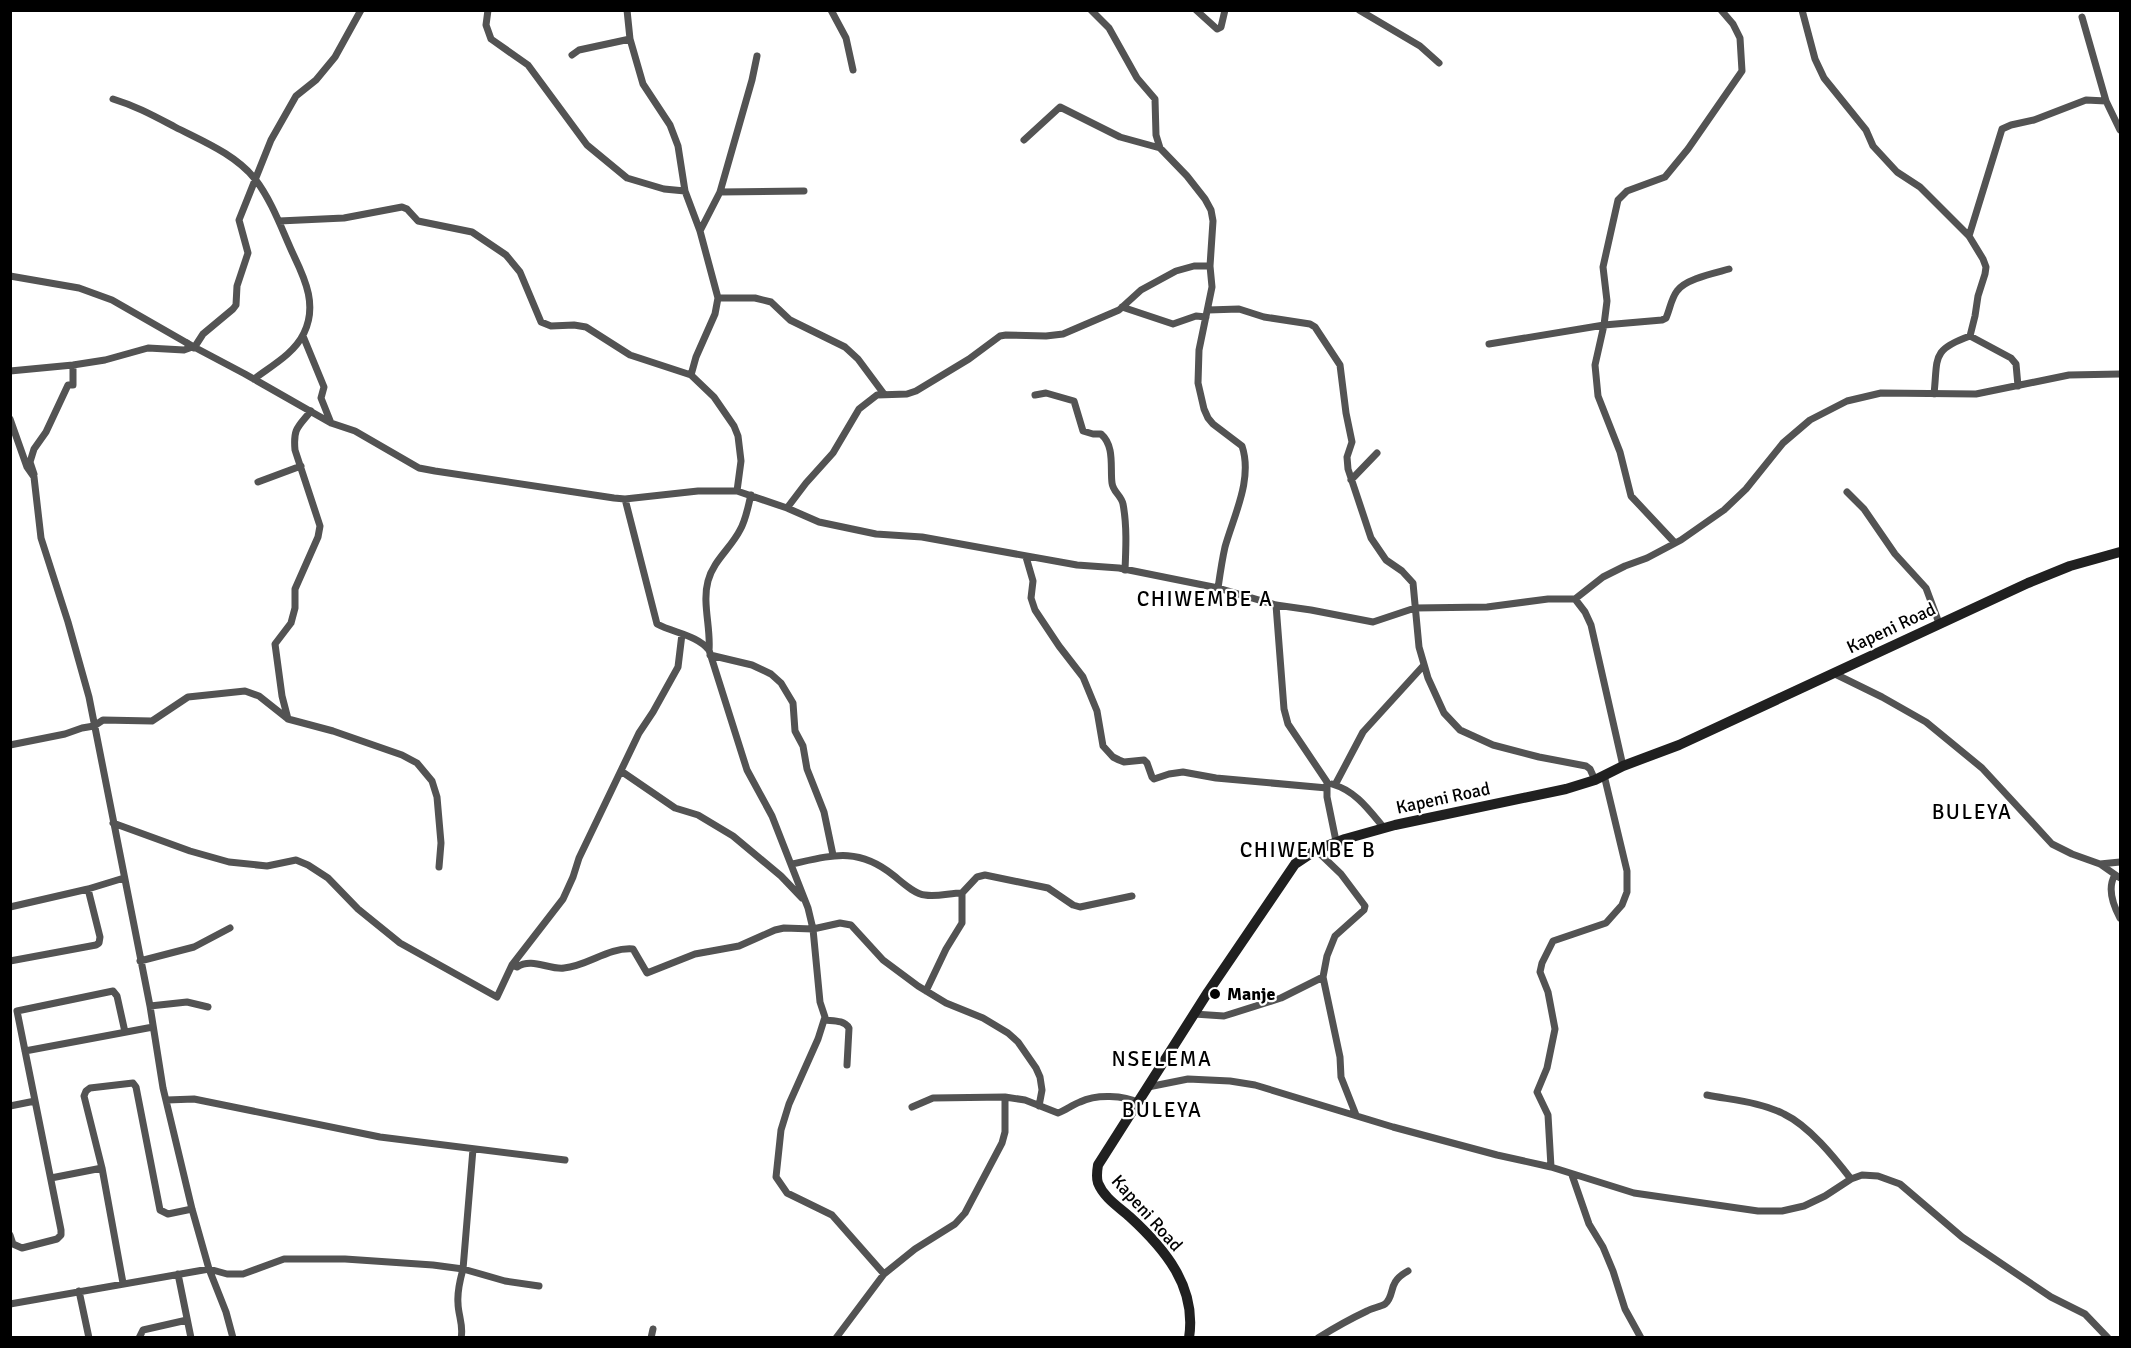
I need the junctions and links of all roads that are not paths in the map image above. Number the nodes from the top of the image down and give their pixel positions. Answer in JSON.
{"nodes":[{"id":1,"x":361,"y":10,"type":"edge"},
{"id":2,"x":488,"y":10,"type":"edge"},
{"id":3,"x":627,"y":10,"type":"edge"},
{"id":4,"x":831,"y":10,"type":"edge"},
{"id":5,"x":1091,"y":10,"type":"edge"},
{"id":6,"x":1196,"y":10,"type":"edge"},
{"id":7,"x":1225,"y":10,"type":"edge"},
{"id":8,"x":1359,"y":10,"type":"edge"},
{"id":9,"x":1722,"y":10,"type":"edge"},
{"id":10,"x":1802,"y":10,"type":"edge"},
{"id":11,"x":2082,"y":17,"type":"dead end"},
{"id":12,"x":630,"y":39,"type":"junction"},
{"id":13,"x":572,"y":55,"type":"dead end"},
{"id":14,"x":757,"y":56,"type":"dead end"},
{"id":15,"x":1439,"y":63,"type":"dead end"},
{"id":16,"x":853,"y":70,"type":"dead end"},
{"id":17,"x":113,"y":99,"type":"dead end"},
{"id":18,"x":2106,"y":100,"type":"junction"},
{"id":19,"x":2121,"y":129,"type":"edge"},
{"id":20,"x":1024,"y":140,"type":"dead end"},
{"id":21,"x":1160,"y":148,"type":"junction"},
{"id":22,"x":255,"y":179,"type":"junction"},
{"id":23,"x":685,"y":191,"type":"junction"},
{"id":24,"x":804,"y":191,"type":"dead end"},
{"id":25,"x":720,"y":192,"type":"junction"},
{"id":26,"x":279,"y":221,"type":"junction"},
{"id":27,"x":700,"y":231,"type":"junction"},
{"id":28,"x":1969,"y":236,"type":"junction"},
{"id":29,"x":1210,"y":266,"type":"junction"},
{"id":30,"x":1729,"y":269,"type":"dead end"},
{"id":31,"x":10,"y":276,"type":"edge"},
{"id":32,"x":718,"y":298,"type":"junction"},
{"id":33,"x":1122,"y":307,"type":"junction"},
{"id":34,"x":1207,"y":314,"type":"junction"},
{"id":35,"x":1604,"y":325,"type":"junction"},
{"id":36,"x":303,"y":336,"type":"junction"},
{"id":37,"x":1970,"y":336,"type":"junction"},
{"id":38,"x":1489,"y":344,"type":"dead end"},
{"id":39,"x":194,"y":347,"type":"junction"},
{"id":40,"x":73,"y":365,"type":"junction"},
{"id":41,"x":10,"y":371,"type":"edge"},
{"id":42,"x":2121,"y":374,"type":"edge"},
{"id":43,"x":691,"y":375,"type":"junction"},
{"id":44,"x":254,"y":379,"type":"junction"},
{"id":45,"x":2018,"y":386,"type":"junction"},
{"id":46,"x":884,"y":394,"type":"junction"},
{"id":47,"x":1934,"y":394,"type":"junction"},
{"id":48,"x":1035,"y":395,"type":"dead end"},
{"id":49,"x":311,"y":411,"type":"junction"},
{"id":50,"x":10,"y":419,"type":"edge"},
{"id":51,"x":331,"y":423,"type":"junction"},
{"id":52,"x":1377,"y":453,"type":"dead end"},
{"id":53,"x":300,"y":466,"type":"junction"},
{"id":54,"x":34,"y":477,"type":"junction"},
{"id":55,"x":1351,"y":480,"type":"junction"},
{"id":56,"x":258,"y":482,"type":"dead end"},
{"id":57,"x":737,"y":491,"type":"junction"},
{"id":58,"x":1847,"y":492,"type":"dead end"},
{"id":59,"x":751,"y":495,"type":"junction"},
{"id":60,"x":625,"y":499,"type":"junction"},
{"id":61,"x":787,"y":508,"type":"junction"},
{"id":62,"x":1675,"y":543,"type":"junction"},
{"id":63,"x":2121,"y":552,"type":"edge"},
{"id":64,"x":1026,"y":557,"type":"junction"},
{"id":65,"x":1125,"y":570,"type":"junction"},
{"id":66,"x":1218,"y":588,"type":"junction"},
{"id":67,"x":1575,"y":599,"type":"junction"},
{"id":68,"x":1276,"y":605,"type":"junction"},
{"id":69,"x":1414,"y":608,"type":"junction"},
{"id":70,"x":1939,"y":624,"type":"junction"},
{"id":71,"x":682,"y":634,"type":"junction"},
{"id":72,"x":709,"y":652,"type":"junction"},
{"id":73,"x":1424,"y":665,"type":"junction"},
{"id":74,"x":1833,"y":673,"type":"junction"},
{"id":75,"x":288,"y":719,"type":"junction"},
{"id":76,"x":94,"y":726,"type":"junction"},
{"id":77,"x":10,"y":745,"type":"edge"},
{"id":78,"x":1623,"y":766,"type":"junction"},
{"id":79,"x":621,"y":771,"type":"junction"},
{"id":80,"x":1599,"y":778,"type":"junction"},
{"id":81,"x":1330,"y":785,"type":"junction"},
{"id":82,"x":113,"y":823,"type":"junction"},
{"id":83,"x":1384,"y":828,"type":"junction"},
{"id":84,"x":1336,"y":842,"type":"junction"},
{"id":85,"x":1316,"y":850,"type":"junction"},
{"id":86,"x":833,"y":855,"type":"junction"},
{"id":87,"x":2121,"y":862,"type":"edge"},
{"id":88,"x":792,"y":864,"type":"junction"},
{"id":89,"x":2100,"y":864,"type":"junction"},
{"id":90,"x":439,"y":867,"type":"dead end"},
{"id":91,"x":2118,"y":877,"type":"edge"},
{"id":92,"x":124,"y":878,"type":"junction"},
{"id":93,"x":88,"y":889,"type":"junction"},
{"id":94,"x":962,"y":893,"type":"junction"},
{"id":95,"x":1132,"y":896,"type":"dead end"},
{"id":96,"x":10,"y":907,"type":"edge"},
{"id":97,"x":807,"y":908,"type":"junction"},
{"id":98,"x":2121,"y":918,"type":"edge"},
{"id":99,"x":230,"y":928,"type":"dead end"},
{"id":100,"x":813,"y":929,"type":"junction"},
{"id":101,"x":10,"y":961,"type":"edge"},
{"id":102,"x":140,"y":961,"type":"junction"},
{"id":103,"x":512,"y":965,"type":"junction"},
{"id":104,"x":1323,"y":977,"type":"junction"},
{"id":105,"x":926,"y":991,"type":"junction"},
{"id":106,"x":150,"y":1006,"type":"junction"},
{"id":107,"x":208,"y":1007,"type":"dead end"},
{"id":108,"x":1194,"y":1014,"type":"junction"},
{"id":109,"x":825,"y":1020,"type":"junction"},
{"id":110,"x":153,"y":1027,"type":"junction"},
{"id":111,"x":124,"y":1032,"type":"junction"},
{"id":112,"x":25,"y":1051,"type":"junction"},
{"id":113,"x":847,"y":1065,"type":"dead end"},
{"id":114,"x":1148,"y":1087,"type":"junction"},
{"id":115,"x":1707,"y":1095,"type":"dead end"},
{"id":116,"x":1005,"y":1097,"type":"junction"},
{"id":117,"x":167,"y":1100,"type":"junction"},
{"id":118,"x":35,"y":1101,"type":"junction"},
{"id":119,"x":1138,"y":1103,"type":"junction"},
{"id":120,"x":10,"y":1106,"type":"edge"},
{"id":121,"x":1039,"y":1106,"type":"junction"},
{"id":122,"x":912,"y":1107,"type":"dead end"},
{"id":123,"x":1356,"y":1115,"type":"junction"},
{"id":124,"x":473,"y":1149,"type":"junction"},
{"id":125,"x":565,"y":1160,"type":"dead end"},
{"id":126,"x":1551,"y":1167,"type":"junction"},
{"id":127,"x":102,"y":1168,"type":"junction"},
{"id":128,"x":1572,"y":1175,"type":"junction"},
{"id":129,"x":51,"y":1178,"type":"junction"},
{"id":130,"x":1851,"y":1179,"type":"junction"},
{"id":131,"x":192,"y":1209,"type":"junction"},
{"id":132,"x":10,"y":1234,"type":"edge"},
{"id":133,"x":209,"y":1269,"type":"junction"},
{"id":134,"x":463,"y":1269,"type":"junction"},
{"id":135,"x":1408,"y":1271,"type":"dead end"},
{"id":136,"x":178,"y":1274,"type":"junction"},
{"id":137,"x":884,"y":1274,"type":"junction"},
{"id":138,"x":123,"y":1283,"type":"junction"},
{"id":139,"x":539,"y":1286,"type":"dead end"},
{"id":140,"x":79,"y":1291,"type":"junction"},
{"id":141,"x":10,"y":1304,"type":"edge"},
{"id":142,"x":187,"y":1320,"type":"junction"},
{"id":143,"x":653,"y":1329,"type":"dead end"},
{"id":144,"x":837,"y":1335,"type":"edge"},
{"id":145,"x":89,"y":1338,"type":"edge"},
{"id":146,"x":139,"y":1338,"type":"edge"},
{"id":147,"x":191,"y":1338,"type":"edge"},
{"id":148,"x":233,"y":1338,"type":"edge"},
{"id":149,"x":461,"y":1338,"type":"edge"},
{"id":150,"x":651,"y":1338,"type":"edge"},
{"id":151,"x":830,"y":1338,"type":"edge"},
{"id":152,"x":1189,"y":1338,"type":"edge"},
{"id":153,"x":1318,"y":1338,"type":"edge"},
{"id":154,"x":1641,"y":1338,"type":"edge"},
{"id":155,"x":2108,"y":1338,"type":"edge"}],
"edges":[{"from":1,"to":22,"type":"street"},
{"from":2,"to":23,"type":"street"},
{"from":3,"to":12,"type":"street"},
{"from":4,"to":16,"type":"street"},
{"from":5,"to":21,"type":"street"},
{"from":6,"to":7,"type":"street"},
{"from":8,"to":15,"type":"street"},
{"from":9,"to":35,"type":"street"},
{"from":10,"to":28,"type":"street"},
{"from":11,"to":18,"type":"street"},
{"from":12,"to":13,"type":"street"},
{"from":12,"to":23,"type":"street"},
{"from":14,"to":25,"type":"street"},
{"from":17,"to":22,"type":"street"},
{"from":18,"to":19,"type":"street"},
{"from":18,"to":28,"type":"street"},
{"from":20,"to":21,"type":"street"},
{"from":21,"to":29,"type":"street"},
{"from":22,"to":26,"type":"street"},
{"from":22,"to":39,"type":"street"},
{"from":23,"to":27,"type":"street"},
{"from":24,"to":25,"type":"street"},
{"from":25,"to":27,"type":"street"},
{"from":26,"to":36,"type":"street"},
{"from":26,"to":43,"type":"street"},
{"from":27,"to":32,"type":"street"},
{"from":28,"to":37,"type":"street"},
{"from":29,"to":33,"type":"street"},
{"from":29,"to":34,"type":"street"},
{"from":30,"to":35,"type":"street"},
{"from":31,"to":39,"type":"street","bridge":true},
{"from":32,"to":43,"type":"street"},
{"from":32,"to":46,"type":"street"},
{"from":33,"to":34,"type":"street"},
{"from":33,"to":46,"type":"street"},
{"from":34,"to":55,"type":"street"},
{"from":34,"to":66,"type":"street"},
{"from":35,"to":38,"type":"street"},
{"from":35,"to":62,"type":"street"},
{"from":36,"to":44,"type":"street"},
{"from":36,"to":51,"type":"street"},
{"from":37,"to":45,"type":"street"},
{"from":37,"to":47,"type":"street"},
{"from":39,"to":40,"type":"street"},
{"from":39,"to":44,"type":"street"},
{"from":40,"to":41,"type":"street"},
{"from":40,"to":54,"type":"street"},
{"from":42,"to":45,"type":"street"},
{"from":43,"to":57,"type":"street"},
{"from":44,"to":49,"type":"street"},
{"from":45,"to":47,"type":"street"},
{"from":46,"to":61,"type":"street"},
{"from":47,"to":62,"type":"street"},
{"from":48,"to":65,"type":"street"},
{"from":49,"to":51,"type":"street"},
{"from":49,"to":53,"type":"street"},
{"from":50,"to":54,"type":"street"},
{"from":51,"to":60,"type":"street"},
{"from":52,"to":55,"type":"street"},
{"from":53,"to":56,"type":"street"},
{"from":53,"to":75,"type":"street"},
{"from":54,"to":76,"type":"street"},
{"from":55,"to":69,"type":"street"},
{"from":57,"to":59,"type":"street"},
{"from":57,"to":60,"type":"street"},
{"from":58,"to":70,"type":"street"},
{"from":59,"to":61,"type":"street"},
{"from":59,"to":72,"type":"street"},
{"from":60,"to":71,"type":"street"},
{"from":61,"to":64,"type":"street"},
{"from":62,"to":67,"type":"street"},
{"from":63,"to":70,"type":"main road","name":"Kapeni Road"},
{"from":64,"to":65,"type":"street"},
{"from":64,"to":81,"type":"street"},
{"from":65,"to":66,"type":"street"},
{"from":66,"to":68,"type":"street"},
{"from":67,"to":69,"type":"street"},
{"from":67,"to":78,"type":"street"},
{"from":68,"to":69,"type":"street"},
{"from":68,"to":81,"type":"street"},
{"from":69,"to":73,"type":"street"},
{"from":70,"to":74,"type":"main road","name":"Kapeni Road"},
{"from":71,"to":72,"type":"street"},
{"from":71,"to":79,"type":"street"},
{"from":72,"to":86,"type":"street"},
{"from":72,"to":88,"type":"street"},
{"from":73,"to":80,"type":"street"},
{"from":73,"to":81,"type":"street"},
{"from":74,"to":78,"type":"main road","name":"Kapeni Road"},
{"from":74,"to":89,"type":"street"},
{"from":75,"to":76,"type":"street"},
{"from":75,"to":90,"type":"street"},
{"from":76,"to":77,"type":"street"},
{"from":76,"to":82,"type":"street"},
{"from":78,"to":80,"type":"main road","name":"Kapeni Road"},
{"from":79,"to":97,"type":"street"},
{"from":79,"to":103,"type":"street"},
{"from":80,"to":83,"type":"main road","name":"Kapeni Road"},
{"from":80,"to":126,"type":"street"},
{"from":81,"to":83,"type":"street"},
{"from":81,"to":84,"type":"street"},
{"from":82,"to":92,"type":"street"},
{"from":82,"to":103,"type":"street"},
{"from":83,"to":84,"type":"main road","name":"Kapeni Road"},
{"from":84,"to":85,"type":"main road","name":"Kapeni Road"},
{"from":85,"to":104,"type":"street"},
{"from":85,"to":108,"type":"main road","name":"Kapeni Road"},
{"from":86,"to":88,"type":"street"},
{"from":86,"to":94,"type":"street"},
{"from":87,"to":89,"type":"street"},
{"from":88,"to":97,"type":"street"},
{"from":89,"to":91,"type":"street"},
{"from":91,"to":98,"type":"street"},
{"from":92,"to":93,"type":"street"},
{"from":92,"to":102,"type":"street"},
{"from":93,"to":96,"type":"street"},
{"from":93,"to":101,"type":"street"},
{"from":94,"to":95,"type":"street"},
{"from":94,"to":105,"type":"street"},
{"from":97,"to":100,"type":"street"},
{"from":99,"to":102,"type":"street"},
{"from":100,"to":103,"type":"street"},
{"from":100,"to":105,"type":"street"},
{"from":100,"to":109,"type":"street"},
{"from":102,"to":106,"type":"street"},
{"from":104,"to":108,"type":"street"},
{"from":104,"to":123,"type":"street"},
{"from":105,"to":121,"type":"street"},
{"from":106,"to":107,"type":"street"},
{"from":106,"to":110,"type":"street"},
{"from":108,"to":114,"type":"main road","name":"Kapeni Road"},
{"from":109,"to":113,"type":"street"},
{"from":109,"to":137,"type":"street"},
{"from":110,"to":111,"type":"street"},
{"from":110,"to":117,"type":"street"},
{"from":111,"to":112,"type":"street"},
{"from":111,"to":112,"type":"street"},
{"from":112,"to":118,"type":"street"},
{"from":114,"to":119,"type":"main road","name":"Kapeni Road"},
{"from":114,"to":123,"type":"street"},
{"from":115,"to":130,"type":"street"},
{"from":116,"to":121,"type":"street"},
{"from":116,"to":122,"type":"street"},
{"from":116,"to":137,"type":"street"},
{"from":117,"to":124,"type":"street"},
{"from":117,"to":131,"type":"street"},
{"from":118,"to":120,"type":"street"},
{"from":118,"to":129,"type":"street"},
{"from":119,"to":121,"type":"street"},
{"from":119,"to":152,"type":"main road","name":"Kapeni Road"},
{"from":123,"to":126,"type":"street"},
{"from":124,"to":125,"type":"street"},
{"from":124,"to":134,"type":"street"},
{"from":126,"to":128,"type":"street"},
{"from":127,"to":129,"type":"street"},
{"from":127,"to":131,"type":"street"},
{"from":127,"to":138,"type":"street"},
{"from":128,"to":130,"type":"street"},
{"from":128,"to":154,"type":"street"},
{"from":129,"to":132,"type":"street"},
{"from":130,"to":155,"type":"street"},
{"from":131,"to":133,"type":"street"},
{"from":133,"to":134,"type":"street"},
{"from":133,"to":136,"type":"street"},
{"from":133,"to":148,"type":"street"},
{"from":134,"to":139,"type":"street"},
{"from":134,"to":149,"type":"street"},
{"from":135,"to":153,"type":"street"},
{"from":136,"to":138,"type":"street"},
{"from":136,"to":142,"type":"street"},
{"from":137,"to":144,"type":"street"},
{"from":138,"to":140,"type":"street"},
{"from":140,"to":141,"type":"street"},
{"from":140,"to":145,"type":"street"},
{"from":142,"to":146,"type":"street"},
{"from":142,"to":147,"type":"street"},
{"from":143,"to":150,"type":"street"},
{"from":144,"to":151,"type":"street"}]}
